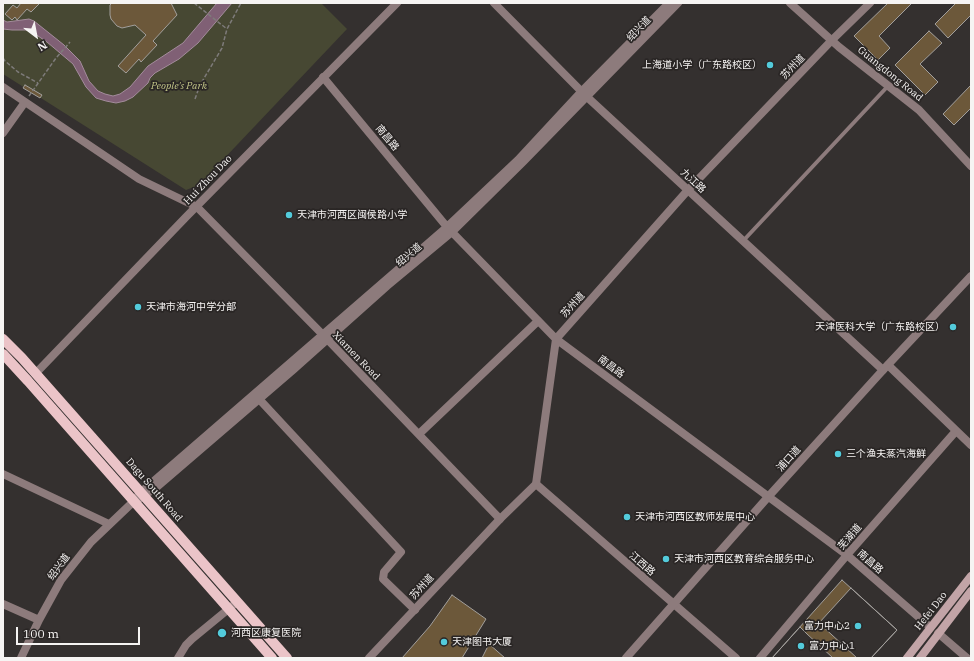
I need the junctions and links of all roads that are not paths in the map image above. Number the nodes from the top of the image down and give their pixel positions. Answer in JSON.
{"nodes":[{"id":1,"x":397,"y":3,"type":"edge"},
{"id":2,"x":494,"y":3,"type":"edge"},
{"id":3,"x":669,"y":3,"type":"edge"},
{"id":4,"x":678,"y":3,"type":"edge"},
{"id":5,"x":790,"y":3,"type":"edge"},
{"id":6,"x":870,"y":3,"type":"edge"},
{"id":7,"x":832,"y":40,"type":"junction"},
{"id":8,"x":323,"y":77,"type":"junction"},
{"id":9,"x":888,"y":86,"type":"junction"},
{"id":10,"x":3,"y":87,"type":"edge"},
{"id":11,"x":584,"y":94,"type":"junction"},
{"id":12,"x":25,"y":102,"type":"junction"},
{"id":13,"x":3,"y":133,"type":"edge"},
{"id":14,"x":971,"y":166,"type":"edge"},
{"id":15,"x":688,"y":190,"type":"junction"},
{"id":16,"x":197,"y":207,"type":"junction"},
{"id":17,"x":450,"y":229,"type":"junction"},
{"id":18,"x":743,"y":241,"type":"junction"},
{"id":19,"x":971,"y":276,"type":"edge"},
{"id":20,"x":538,"y":320,"type":"junction"},
{"id":21,"x":325,"y":337,"type":"junction"},
{"id":22,"x":3,"y":339,"type":"edge"},
{"id":23,"x":556,"y":340,"type":"junction"},
{"id":24,"x":3,"y":354,"type":"edge"},
{"id":25,"x":885,"y":367,"type":"junction"},
{"id":26,"x":36,"y":373,"type":"junction"},
{"id":27,"x":259,"y":399,"type":"junction"},
{"id":28,"x":956,"y":431,"type":"junction"},
{"id":29,"x":419,"y":434,"type":"junction"},
{"id":30,"x":971,"y":445,"type":"edge"},
{"id":31,"x":3,"y":474,"type":"edge"},
{"id":32,"x":536,"y":484,"type":"junction"},
{"id":33,"x":142,"y":495,"type":"junction"},
{"id":34,"x":768,"y":497,"type":"junction"},
{"id":35,"x":133,"y":502,"type":"junction"},
{"id":36,"x":500,"y":520,"type":"junction"},
{"id":37,"x":109,"y":524,"type":"junction"},
{"id":38,"x":847,"y":555,"type":"junction"},
{"id":39,"x":971,"y":576,"type":"edge"},
{"id":40,"x":971,"y":591,"type":"edge"},
{"id":41,"x":237,"y":602,"type":"junction"},
{"id":42,"x":3,"y":604,"type":"edge"},
{"id":43,"x":673,"y":604,"type":"junction"},
{"id":44,"x":228,"y":608,"type":"junction"},
{"id":45,"x":415,"y":610,"type":"junction"},
{"id":46,"x":39,"y":620,"type":"junction"},
{"id":47,"x":930,"y":627,"type":"junction"},
{"id":48,"x":938,"y":633,"type":"junction"},
{"id":49,"x":21,"y":658,"type":"edge"},
{"id":50,"x":178,"y":658,"type":"edge"},
{"id":51,"x":272,"y":658,"type":"edge"},
{"id":52,"x":287,"y":658,"type":"edge"},
{"id":53,"x":369,"y":658,"type":"edge"},
{"id":54,"x":626,"y":658,"type":"edge"},
{"id":55,"x":736,"y":658,"type":"edge"},
{"id":56,"x":760,"y":658,"type":"edge"},
{"id":57,"x":907,"y":658,"type":"edge"},
{"id":58,"x":920,"y":658,"type":"edge"},
{"id":59,"x":967,"y":658,"type":"edge"}],
"edges":[{"from":1,"to":8,"type":"street","name":"Hui Zhou Dao"},
{"from":2,"to":11,"type":"street","name":"九江路"},
{"from":3,"to":11,"type":"street","name":"绍兴道"},
{"from":4,"to":11,"type":"street","name":"绍兴道"},
{"from":5,"to":7,"type":"street","name":"Guangdong Road"},
{"from":6,"to":7,"type":"street","name":"苏州道"},
{"from":7,"to":9,"type":"street","name":"Guangdong Road"},
{"from":7,"to":15,"type":"street","name":"苏州道"},
{"from":8,"to":16,"type":"street","name":"Hui Zhou Dao"},
{"from":8,"to":17,"type":"street","name":"南昌路"},
{"from":9,"to":14,"type":"street","name":"Guangdong Road"},
{"from":9,"to":18,"type":"lane"},
{"from":10,"to":12,"type":"street","name":"Xiamen Road"},
{"from":11,"to":15,"type":"street","name":"九江路"},
{"from":11,"to":17,"type":"street","name":"绍兴道"},
{"from":12,"to":13,"type":"street"},
{"from":12,"to":16,"type":"street","name":"Xiamen Road"},
{"from":15,"to":18,"type":"street","name":"九江路"},
{"from":15,"to":23,"type":"street","name":"苏州道"},
{"from":16,"to":21,"type":"street","name":"Xiamen Road"},
{"from":16,"to":26,"type":"street","name":"Hui Zhou Dao"},
{"from":17,"to":20,"type":"street","name":"南昌路"},
{"from":17,"to":21,"type":"street","name":"绍兴道"},
{"from":18,"to":25,"type":"street","name":"九江路"},
{"from":19,"to":25,"type":"street","name":"浦口道"},
{"from":20,"to":23,"type":"street","name":"南昌路"},
{"from":20,"to":29,"type":"street"},
{"from":21,"to":27,"type":"street","name":"绍兴道"},
{"from":21,"to":29,"type":"street","name":"Xiamen Road"},
{"from":21,"to":33,"type":"street","name":"绍兴道"},
{"from":22,"to":26,"type":"main road","name":"Dagu South Road"},
{"from":23,"to":32,"type":"street"},
{"from":23,"to":34,"type":"street","name":"南昌路"},
{"from":24,"to":35,"type":"main road"},
{"from":25,"to":28,"type":"street","name":"九江路"},
{"from":25,"to":34,"type":"street","name":"浦口道"},
{"from":26,"to":33,"type":"main road","name":"Dagu South Road"},
{"from":27,"to":33,"type":"street","name":"绍兴道"},
{"from":27,"to":45,"type":"street"},
{"from":28,"to":30,"type":"street","name":"九江路"},
{"from":28,"to":38,"type":"street","name":"芜湖道"},
{"from":29,"to":36,"type":"street","name":"Xiamen Road"},
{"from":31,"to":37,"type":"street"},
{"from":32,"to":36,"type":"street","name":"苏州道"},
{"from":32,"to":43,"type":"street","name":"江西路"},
{"from":33,"to":35,"type":"street","name":"绍兴道"},
{"from":33,"to":41,"type":"main road","name":"Dagu South Road"},
{"from":34,"to":38,"type":"street","name":"南昌路"},
{"from":34,"to":43,"type":"street","name":"浦口道"},
{"from":35,"to":37,"type":"street","name":"绍兴道"},
{"from":35,"to":44,"type":"main road"},
{"from":36,"to":45,"type":"street","name":"苏州道"},
{"from":37,"to":46,"type":"street","name":"绍兴道"},
{"from":38,"to":47,"type":"street","name":"南昌路"},
{"from":38,"to":56,"type":"street","name":"芜湖道"},
{"from":39,"to":47,"type":"main road","name":"Hefei Dao"},
{"from":40,"to":48,"type":"main road","name":"Hefei Dao"},
{"from":41,"to":44,"type":"street"},
{"from":41,"to":52,"type":"main road","name":"Dagu South Road"},
{"from":42,"to":46,"type":"street"},
{"from":43,"to":54,"type":"street","name":"浦口道"},
{"from":43,"to":55,"type":"street","name":"江西路"},
{"from":44,"to":50,"type":"street"},
{"from":44,"to":51,"type":"main road"},
{"from":45,"to":53,"type":"street","name":"苏州道"},
{"from":46,"to":49,"type":"street","name":"绍兴道"},
{"from":47,"to":57,"type":"main road","name":"Hefei Dao"},
{"from":48,"to":58,"type":"main road","name":"Hefei Dao"},
{"from":48,"to":59,"type":"street"}]}
